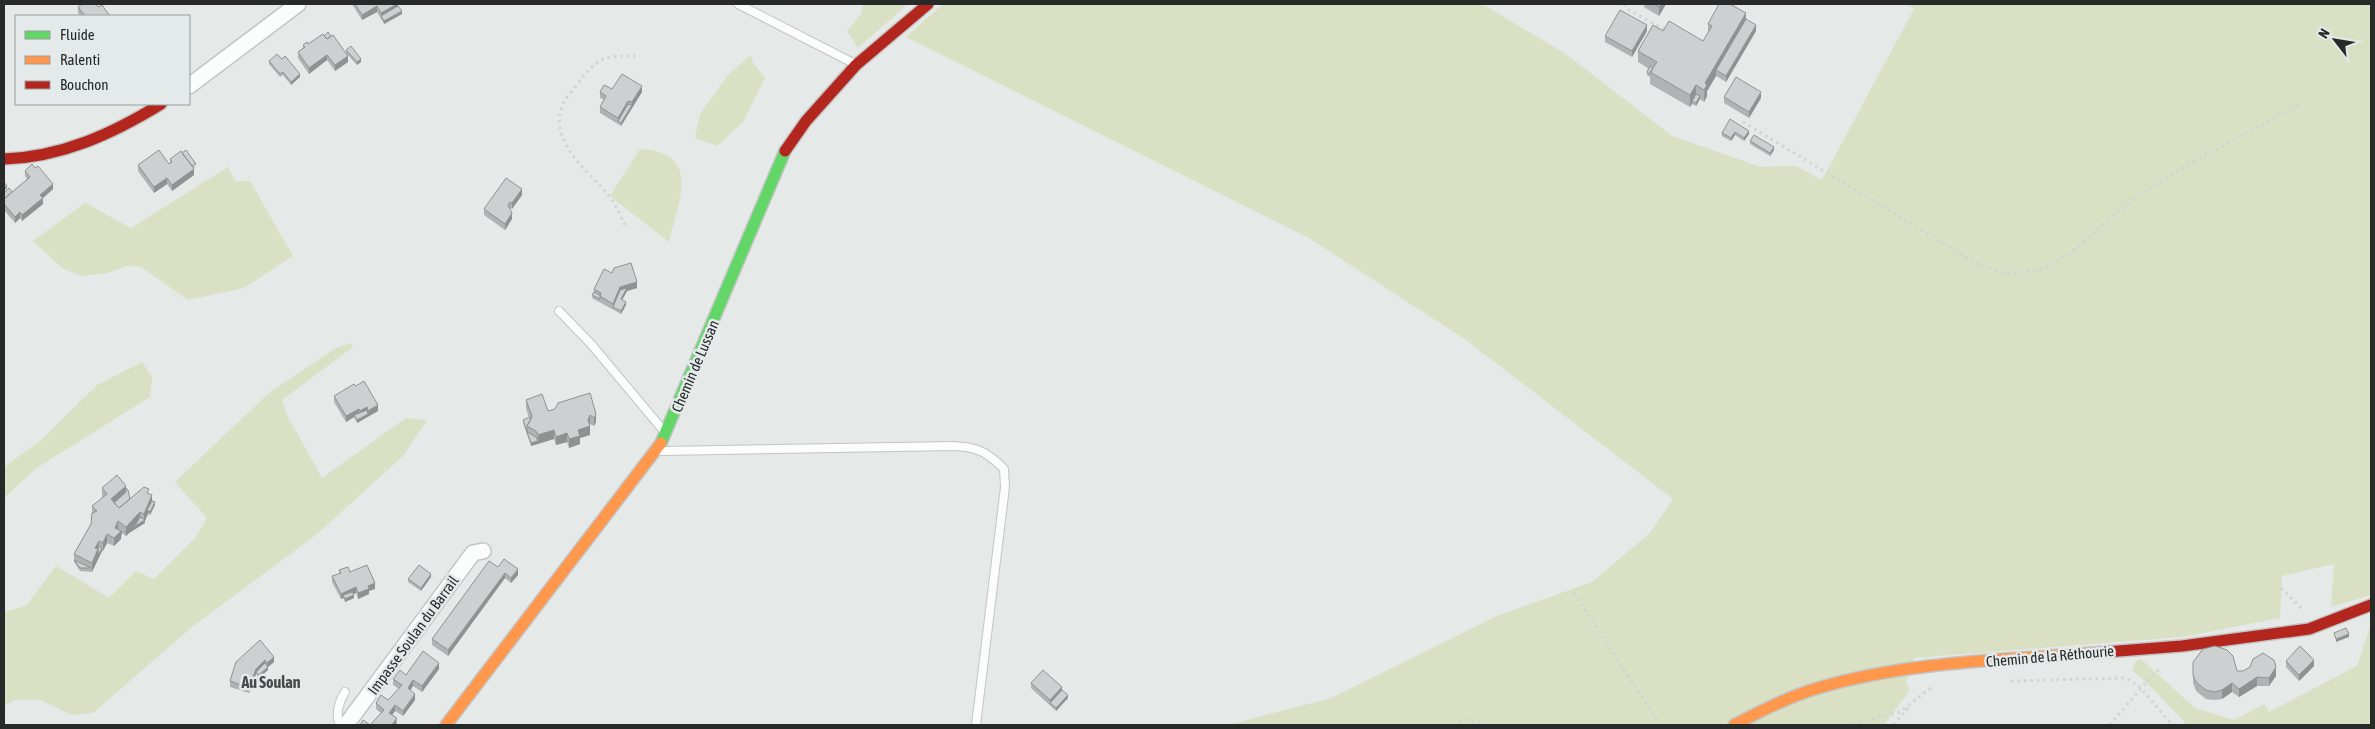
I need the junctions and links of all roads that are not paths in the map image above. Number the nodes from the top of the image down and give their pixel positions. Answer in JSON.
{"nodes":[{"id":1,"x":298,"y":4,"type":"edge"},
{"id":2,"x":738,"y":4,"type":"edge"},
{"id":3,"x":928,"y":4,"type":"edge"},
{"id":4,"x":856,"y":65,"type":"junction"},
{"id":5,"x":190,"y":85,"type":"edge"},
{"id":6,"x":159,"y":105,"type":"edge"},
{"id":7,"x":4,"y":158,"type":"edge"},
{"id":8,"x":559,"y":311,"type":"dead end"},
{"id":9,"x":666,"y":434,"type":"junction"},
{"id":10,"x":656,"y":451,"type":"junction"},
{"id":11,"x":484,"y":551,"type":"dead end"},
{"id":12,"x":2371,"y":606,"type":"edge"},
{"id":13,"x":345,"y":692,"type":"dead end"},
{"id":14,"x":340,"y":725,"type":"edge"},
{"id":15,"x":346,"y":725,"type":"edge"},
{"id":16,"x":446,"y":725,"type":"edge"},
{"id":17,"x":976,"y":725,"type":"edge"},
{"id":18,"x":1734,"y":725,"type":"edge"}],
"edges":[{"from":1,"to":5,"type":"street"},
{"from":2,"to":4,"type":"lane"},
{"from":3,"to":4,"type":"street","name":"Chemin de Lussan"},
{"from":4,"to":9,"type":"street","name":"Chemin de Lussan"},
{"from":6,"to":7,"type":"street"},
{"from":8,"to":9,"type":"lane"},
{"from":9,"to":10,"type":"street","name":"Chemin de Lussan"},
{"from":10,"to":16,"type":"street","name":"Chemin de Lussan"},
{"from":10,"to":17,"type":"lane"},
{"from":11,"to":15,"type":"street","name":"Impasse Soulan du Barrail"},
{"from":12,"to":18,"type":"street","name":"Chemin de la Réthourie"},
{"from":13,"to":14,"type":"lane"}]}
